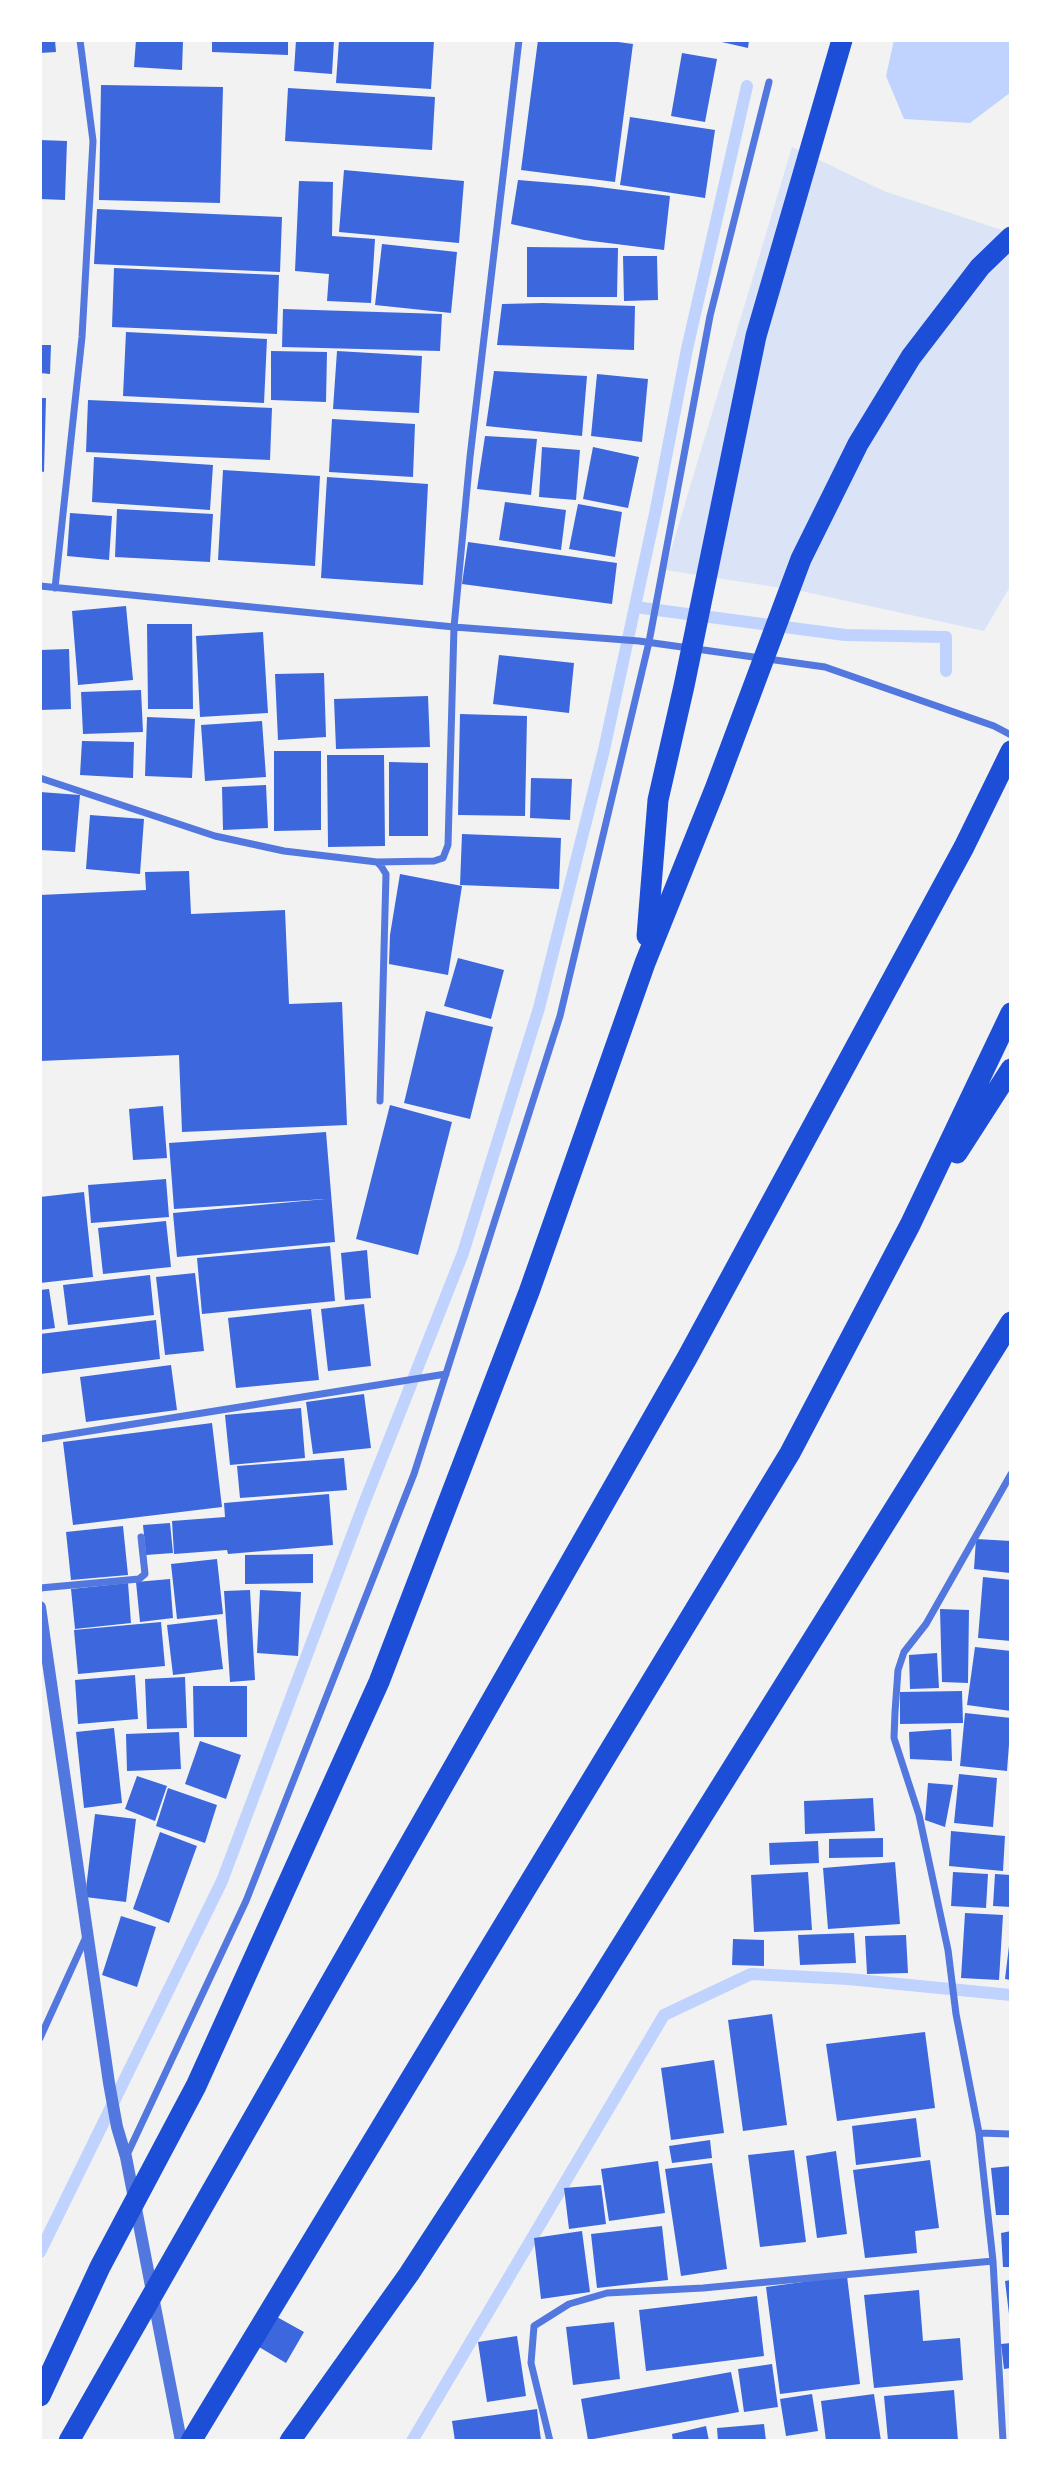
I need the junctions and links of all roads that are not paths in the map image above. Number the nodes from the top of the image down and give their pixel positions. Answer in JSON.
{"nodes":[{"id":1,"x":80,"y":40,"type":"edge"},
{"id":2,"x":519,"y":40,"type":"edge"},
{"id":3,"x":842,"y":40,"type":"edge"},
{"id":4,"x":769,"y":82,"type":"dead end"},
{"id":5,"x":1011,"y":237,"type":"edge"},
{"id":6,"x":40,"y":586,"type":"edge"},
{"id":7,"x":55,"y":588,"type":"junction"},
{"id":8,"x":454,"y":627,"type":"junction"},
{"id":9,"x":649,"y":642,"type":"junction"},
{"id":10,"x":1011,"y":735,"type":"edge"},
{"id":11,"x":1011,"y":751,"type":"edge"},
{"id":12,"x":40,"y":778,"type":"edge"},
{"id":13,"x":377,"y":862,"type":"junction"},
{"id":14,"x":645,"y":963,"type":"junction"},
{"id":15,"x":1011,"y":1013,"type":"edge"},
{"id":16,"x":1011,"y":1069,"type":"edge"},
{"id":17,"x":380,"y":1101,"type":"dead end"},
{"id":18,"x":910,"y":1225,"type":"junction"},
{"id":19,"x":1011,"y":1322,"type":"edge"},
{"id":20,"x":446,"y":1374,"type":"junction"},
{"id":21,"x":40,"y":1439,"type":"edge"},
{"id":22,"x":1011,"y":1474,"type":"edge"},
{"id":23,"x":141,"y":1537,"type":"dead end"},
{"id":24,"x":40,"y":1588,"type":"edge"},
{"id":25,"x":40,"y":1607,"type":"edge"},
{"id":26,"x":87,"y":1934,"type":"junction"},
{"id":27,"x":40,"y":2038,"type":"edge"},
{"id":28,"x":979,"y":2133,"type":"junction"},
{"id":29,"x":1011,"y":2134,"type":"edge"},
{"id":30,"x":126,"y":2157,"type":"junction"},
{"id":31,"x":993,"y":2261,"type":"junction"},
{"id":32,"x":40,"y":2396,"type":"edge"},
{"id":33,"x":69,"y":2441,"type":"edge"},
{"id":34,"x":181,"y":2441,"type":"edge"},
{"id":35,"x":191,"y":2441,"type":"edge"},
{"id":36,"x":290,"y":2441,"type":"edge"},
{"id":37,"x":550,"y":2441,"type":"edge"},
{"id":38,"x":1003,"y":2441,"type":"edge"}],
"edges":[{"from":1,"to":7,"type":"street"},
{"from":2,"to":8,"type":"street"},
{"from":3,"to":14,"type":"highway"},
{"from":4,"to":9,"type":"street"},
{"from":5,"to":14,"type":"highway"},
{"from":6,"to":7,"type":"street"},
{"from":7,"to":8,"type":"street"},
{"from":8,"to":9,"type":"street"},
{"from":8,"to":13,"type":"street"},
{"from":9,"to":10,"type":"street"},
{"from":9,"to":20,"type":"street"},
{"from":11,"to":33,"type":"highway"},
{"from":12,"to":13,"type":"street"},
{"from":13,"to":17,"type":"street"},
{"from":14,"to":32,"type":"highway"},
{"from":15,"to":18,"type":"highway"},
{"from":16,"to":18,"type":"highway"},
{"from":18,"to":35,"type":"highway"},
{"from":19,"to":36,"type":"highway"},
{"from":20,"to":21,"type":"street"},
{"from":20,"to":30,"type":"street"},
{"from":22,"to":28,"type":"street"},
{"from":23,"to":24,"type":"street"},
{"from":25,"to":26,"type":"street"},
{"from":26,"to":27,"type":"street"},
{"from":26,"to":30,"type":"street"},
{"from":28,"to":29,"type":"street"},
{"from":28,"to":31,"type":"street"},
{"from":30,"to":34,"type":"street"},
{"from":31,"to":37,"type":"street"},
{"from":31,"to":38,"type":"street"}]}
